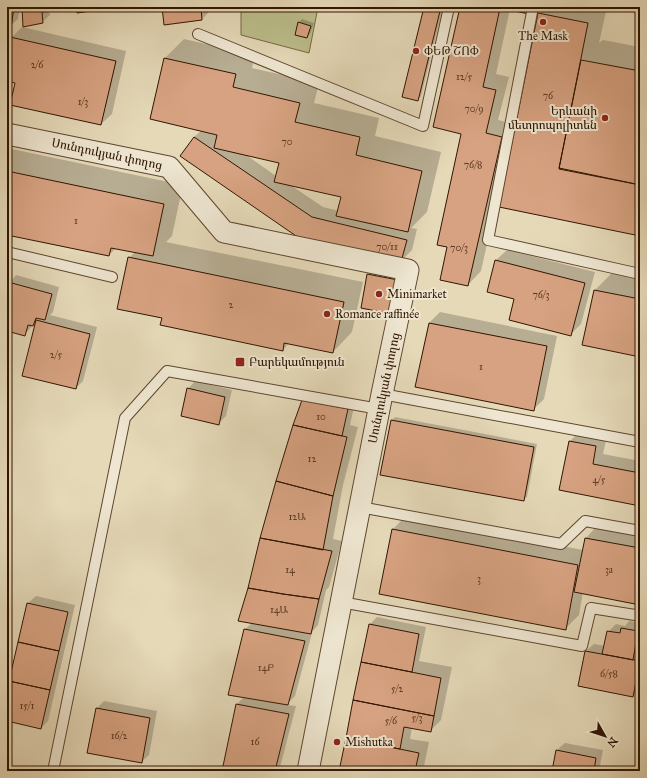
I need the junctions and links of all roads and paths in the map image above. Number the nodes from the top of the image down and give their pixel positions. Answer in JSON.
{"nodes":[{"id":1,"x":450,"y":7,"type":"edge"},
{"id":2,"x":534,"y":7,"type":"edge"},
{"id":3,"x":198,"y":34,"type":"dead end"},
{"id":4,"x":7,"y":134,"type":"edge"},
{"id":5,"x":7,"y":252,"type":"edge"},
{"id":6,"x":640,"y":274,"type":"edge"},
{"id":7,"x":112,"y":277,"type":"dead end"},
{"id":8,"x":380,"y":401,"type":"junction"},
{"id":9,"x":640,"y":442,"type":"edge"},
{"id":10,"x":360,"y":507,"type":"junction"},
{"id":11,"x":640,"y":531,"type":"edge"},
{"id":12,"x":341,"y":602,"type":"junction"},
{"id":13,"x":640,"y":613,"type":"edge"},
{"id":14,"x":53,"y":771,"type":"edge"},
{"id":15,"x":308,"y":771,"type":"edge"}],
"edges":[{"from":1,"to":3,"type":"lane"},
{"from":2,"to":6,"type":"lane"},
{"from":4,"to":8,"type":"street","name":"Սունդուկյան փողոց"},
{"from":5,"to":7,"type":"lane"},
{"from":8,"to":9,"type":"lane"},
{"from":8,"to":10,"type":"street","name":"Սունդուկյան փողոց"},
{"from":8,"to":14,"type":"lane"},
{"from":10,"to":11,"type":"lane"},
{"from":10,"to":12,"type":"street","name":"Սունդուկյան փողոց"},
{"from":12,"to":13,"type":"lane"},
{"from":12,"to":15,"type":"street","name":"Սունդուկյան փողոց"}]}
